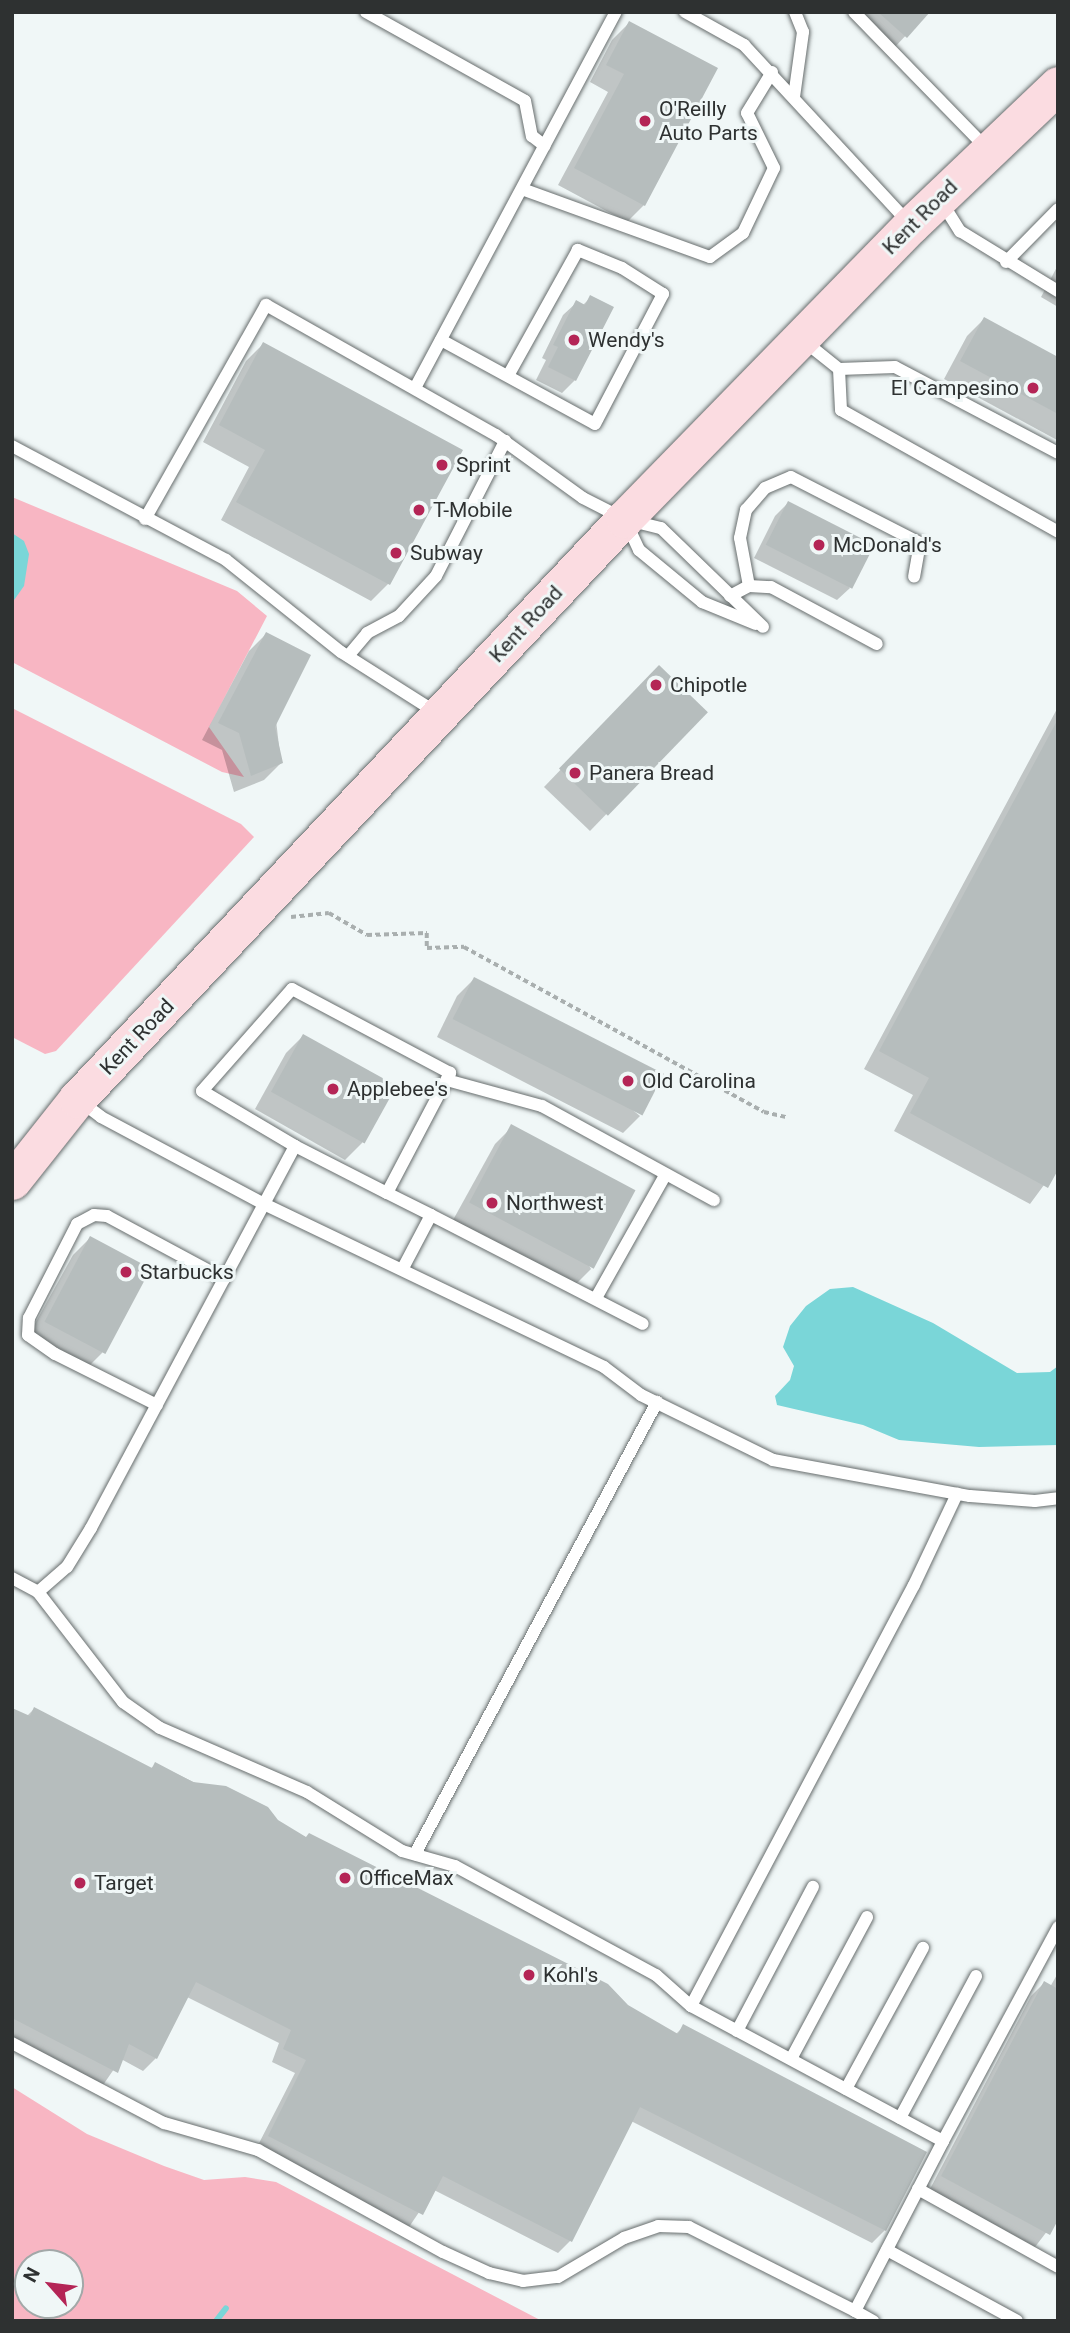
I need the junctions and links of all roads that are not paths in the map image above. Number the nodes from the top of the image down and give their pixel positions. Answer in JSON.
{"nodes":[{"id":1,"x":366,"y":12,"type":"edge"},
{"id":2,"x":616,"y":12,"type":"edge"},
{"id":3,"x":685,"y":12,"type":"edge"},
{"id":4,"x":794,"y":12,"type":"edge"},
{"id":5,"x":854,"y":12,"type":"edge"},
{"id":6,"x":772,"y":72,"type":"junction"},
{"id":7,"x":1058,"y":85,"type":"edge"},
{"id":8,"x":794,"y":97,"type":"junction"},
{"id":9,"x":545,"y":146,"type":"junction"},
{"id":10,"x":988,"y":151,"type":"junction"},
{"id":11,"x":523,"y":189,"type":"junction"},
{"id":12,"x":939,"y":198,"type":"junction"},
{"id":13,"x":1058,"y":209,"type":"edge"},
{"id":14,"x":911,"y":225,"type":"junction"},
{"id":15,"x":1006,"y":262,"type":"junction"},
{"id":16,"x":1058,"y":292,"type":"edge"},
{"id":17,"x":802,"y":338,"type":"junction"},
{"id":18,"x":440,"y":340,"type":"junction"},
{"id":19,"x":839,"y":369,"type":"junction"},
{"id":20,"x":509,"y":374,"type":"junction"},
{"id":21,"x":415,"y":388,"type":"junction"},
{"id":22,"x":505,"y":441,"type":"junction"},
{"id":23,"x":12,"y":446,"type":"edge"},
{"id":24,"x":1058,"y":453,"type":"edge"},
{"id":25,"x":145,"y":519,"type":"junction"},
{"id":26,"x":624,"y":519,"type":"junction"},
{"id":27,"x":1058,"y":532,"type":"edge"},
{"id":28,"x":914,"y":576,"type":"dead end"},
{"id":29,"x":749,"y":586,"type":"junction"},
{"id":30,"x":730,"y":596,"type":"junction"},
{"id":31,"x":877,"y":645,"type":"dead end"},
{"id":32,"x":348,"y":656,"type":"junction"},
{"id":33,"x":441,"y":715,"type":"junction"},
{"id":34,"x":447,"y":1080,"type":"junction"},
{"id":35,"x":77,"y":1099,"type":"junction"},
{"id":36,"x":295,"y":1146,"type":"junction"},
{"id":37,"x":666,"y":1174,"type":"junction"},
{"id":38,"x":12,"y":1181,"type":"edge"},
{"id":39,"x":387,"y":1193,"type":"junction"},
{"id":40,"x":714,"y":1200,"type":"dead end"},
{"id":41,"x":264,"y":1204,"type":"junction"},
{"id":42,"x":431,"y":1215,"type":"junction"},
{"id":43,"x":403,"y":1268,"type":"junction"},
{"id":44,"x":224,"y":1279,"type":"junction"},
{"id":45,"x":596,"y":1298,"type":"junction"},
{"id":46,"x":643,"y":1324,"type":"dead end"},
{"id":47,"x":657,"y":1402,"type":"junction"},
{"id":48,"x":157,"y":1405,"type":"junction"},
{"id":49,"x":957,"y":1494,"type":"junction"},
{"id":50,"x":1058,"y":1498,"type":"edge"},
{"id":51,"x":12,"y":1578,"type":"edge"},
{"id":52,"x":38,"y":1592,"type":"junction"},
{"id":53,"x":415,"y":1854,"type":"junction"},
{"id":54,"x":813,"y":1887,"type":"dead end"},
{"id":55,"x":867,"y":1917,"type":"dead end"},
{"id":56,"x":1058,"y":1927,"type":"edge"},
{"id":57,"x":923,"y":1948,"type":"dead end"},
{"id":58,"x":976,"y":1976,"type":"dead end"},
{"id":59,"x":691,"y":2006,"type":"junction"},
{"id":60,"x":737,"y":2031,"type":"junction"},
{"id":61,"x":12,"y":2043,"type":"edge"},
{"id":62,"x":791,"y":2060,"type":"junction"},
{"id":63,"x":846,"y":2089,"type":"junction"},
{"id":64,"x":900,"y":2118,"type":"junction"},
{"id":65,"x":943,"y":2141,"type":"junction"},
{"id":66,"x":918,"y":2189,"type":"junction"},
{"id":67,"x":887,"y":2250,"type":"junction"},
{"id":68,"x":1058,"y":2267,"type":"edge"},
{"id":69,"x":855,"y":2311,"type":"junction"},
{"id":70,"x":873,"y":2321,"type":"edge"},
{"id":71,"x":1017,"y":2321,"type":"edge"}],
"edges":[{"from":1,"to":9,"type":"lane"},
{"from":2,"to":9,"type":"lane"},
{"from":3,"to":6,"type":"lane"},
{"from":4,"to":8,"type":"lane"},
{"from":5,"to":10,"type":"lane"},
{"from":6,"to":8,"type":"lane"},
{"from":6,"to":11,"type":"lane"},
{"from":7,"to":10,"type":"main road","name":"Kent Road"},
{"from":8,"to":14,"type":"lane"},
{"from":9,"to":11,"type":"lane"},
{"from":10,"to":12,"type":"main road","name":"Kent Road"},
{"from":11,"to":18,"type":"lane"},
{"from":12,"to":14,"type":"main road","name":"Kent Road"},
{"from":12,"to":15,"type":"lane"},
{"from":13,"to":15,"type":"lane"},
{"from":14,"to":17,"type":"main road","name":"Kent Road"},
{"from":15,"to":16,"type":"lane"},
{"from":17,"to":19,"type":"lane"},
{"from":17,"to":26,"type":"main road","name":"Kent Road"},
{"from":18,"to":20,"type":"lane"},
{"from":18,"to":21,"type":"lane"},
{"from":19,"to":24,"type":"lane"},
{"from":19,"to":27,"type":"lane"},
{"from":20,"to":20,"type":"lane"},
{"from":21,"to":22,"type":"lane"},
{"from":21,"to":25,"type":"lane"},
{"from":22,"to":26,"type":"lane"},
{"from":22,"to":32,"type":"lane"},
{"from":23,"to":25,"type":"lane"},
{"from":25,"to":32,"type":"lane"},
{"from":26,"to":30,"type":"lane"},
{"from":26,"to":30,"type":"lane"},
{"from":26,"to":33,"type":"main road","name":"Kent Road"},
{"from":28,"to":29,"type":"lane"},
{"from":29,"to":30,"type":"lane"},
{"from":29,"to":31,"type":"lane"},
{"from":32,"to":33,"type":"lane"},
{"from":33,"to":35,"type":"main road","name":"Kent Road"},
{"from":34,"to":36,"type":"lane"},
{"from":34,"to":37,"type":"lane"},
{"from":34,"to":39,"type":"lane"},
{"from":35,"to":38,"type":"main road","name":"Kent Road"},
{"from":35,"to":41,"type":"lane"},
{"from":36,"to":39,"type":"lane"},
{"from":36,"to":41,"type":"lane"},
{"from":37,"to":40,"type":"lane"},
{"from":37,"to":45,"type":"lane"},
{"from":39,"to":42,"type":"lane"},
{"from":41,"to":43,"type":"lane"},
{"from":41,"to":44,"type":"lane"},
{"from":42,"to":43,"type":"lane"},
{"from":42,"to":45,"type":"lane"},
{"from":43,"to":47,"type":"lane"},
{"from":44,"to":48,"type":"lane"},
{"from":44,"to":48,"type":"lane"},
{"from":45,"to":46,"type":"lane"},
{"from":47,"to":49,"type":"lane"},
{"from":47,"to":53,"type":"lane"},
{"from":48,"to":52,"type":"lane"},
{"from":49,"to":50,"type":"lane"},
{"from":49,"to":59,"type":"lane"},
{"from":51,"to":52,"type":"lane"},
{"from":52,"to":53,"type":"lane"},
{"from":53,"to":59,"type":"lane"},
{"from":54,"to":60,"type":"lane"},
{"from":55,"to":62,"type":"lane"},
{"from":56,"to":65,"type":"lane"},
{"from":57,"to":63,"type":"lane"},
{"from":58,"to":64,"type":"lane"},
{"from":59,"to":60,"type":"lane"},
{"from":60,"to":62,"type":"lane"},
{"from":61,"to":69,"type":"lane"},
{"from":62,"to":63,"type":"lane"},
{"from":63,"to":64,"type":"lane"},
{"from":64,"to":65,"type":"lane"},
{"from":65,"to":66,"type":"lane"},
{"from":66,"to":67,"type":"lane"},
{"from":66,"to":68,"type":"lane"},
{"from":67,"to":69,"type":"lane"},
{"from":67,"to":71,"type":"lane"},
{"from":69,"to":70,"type":"lane"}]}
